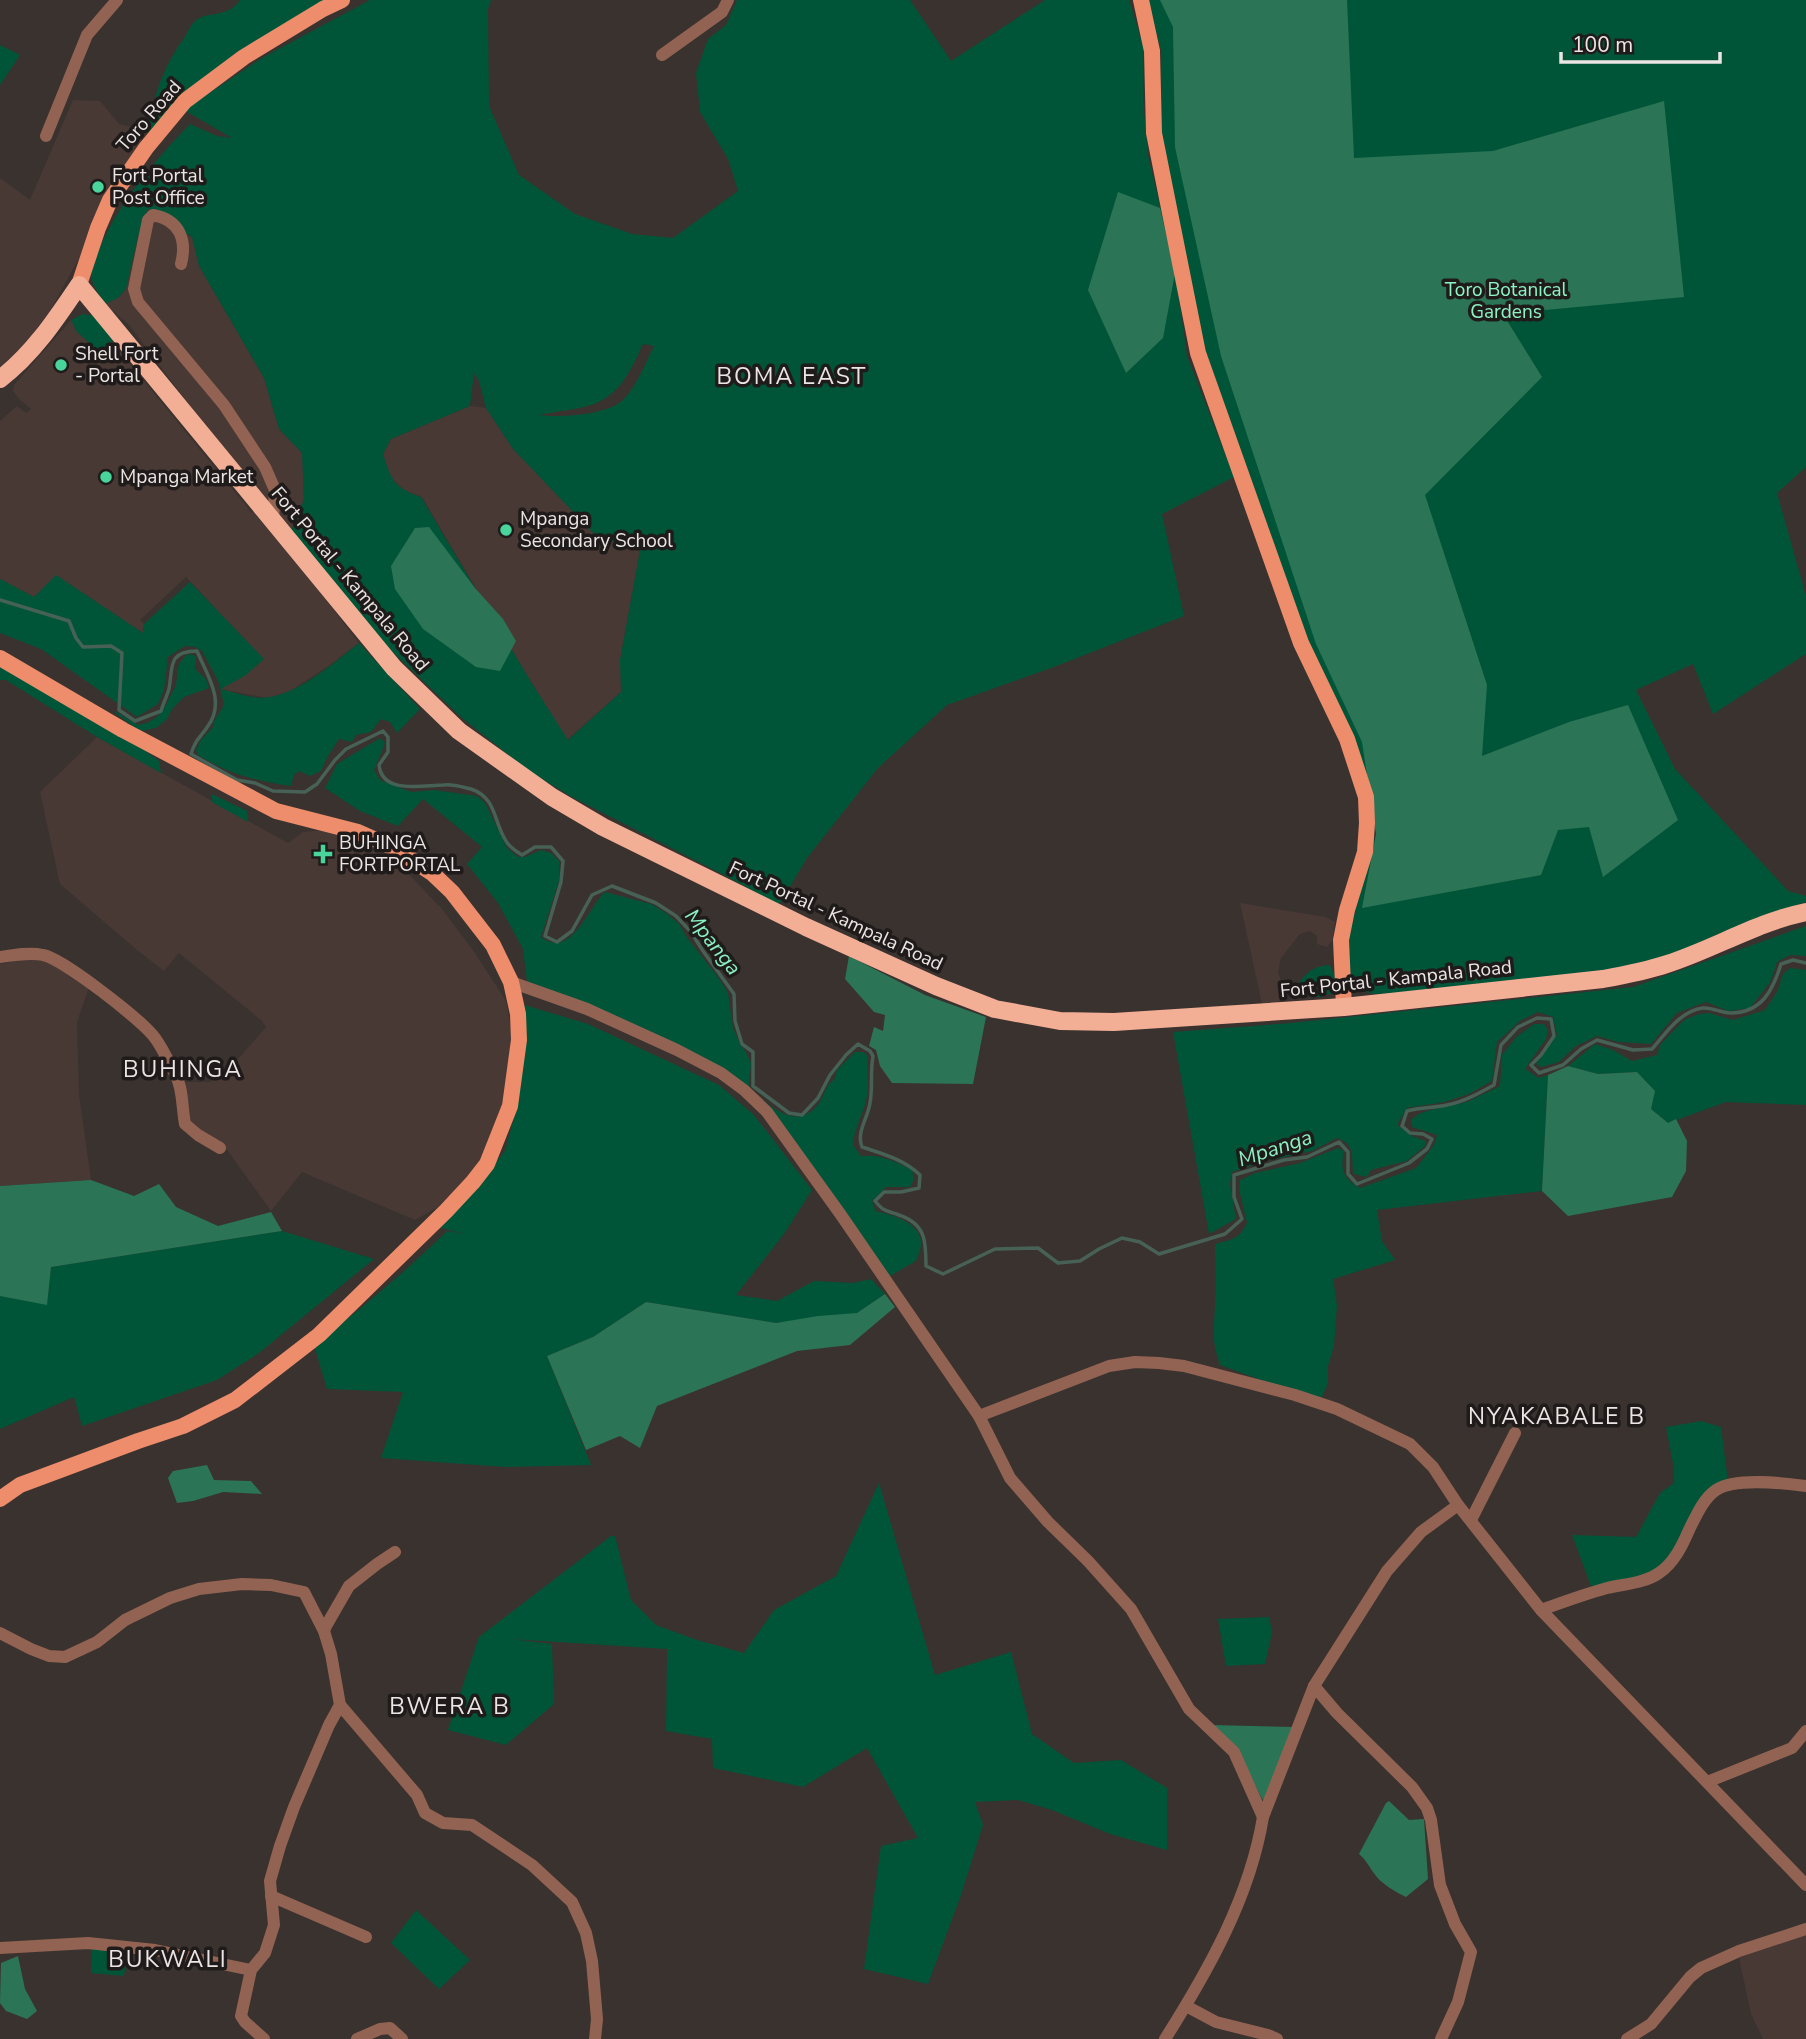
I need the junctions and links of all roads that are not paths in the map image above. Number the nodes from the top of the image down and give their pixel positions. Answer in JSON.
{"nodes":[{"id":1,"x":117,"y":0,"type":"edge"},
{"id":2,"x":342,"y":0,"type":"edge"},
{"id":3,"x":728,"y":0,"type":"edge"},
{"id":4,"x":1141,"y":0,"type":"edge"},
{"id":5,"x":662,"y":55,"type":"dead end"},
{"id":6,"x":46,"y":136,"type":"dead end"},
{"id":7,"x":181,"y":264,"type":"dead end"},
{"id":8,"x":79,"y":285,"type":"junction"},
{"id":9,"x":0,"y":379,"type":"edge"},
{"id":10,"x":272,"y":520,"type":"junction"},
{"id":11,"x":0,"y":658,"type":"edge"},
{"id":12,"x":1806,"y":912,"type":"edge"},
{"id":13,"x":0,"y":957,"type":"edge"},
{"id":14,"x":511,"y":982,"type":"junction"},
{"id":15,"x":1344,"y":1007,"type":"junction"},
{"id":16,"x":219,"y":1148,"type":"dead end"},
{"id":17,"x":979,"y":1416,"type":"junction"},
{"id":18,"x":1515,"y":1433,"type":"dead end"},
{"id":19,"x":1806,"y":1486,"type":"edge"},
{"id":20,"x":0,"y":1499,"type":"edge"},
{"id":21,"x":1458,"y":1505,"type":"junction"},
{"id":22,"x":1471,"y":1520,"type":"junction"},
{"id":23,"x":395,"y":1552,"type":"dead end"},
{"id":24,"x":1541,"y":1610,"type":"junction"},
{"id":25,"x":324,"y":1630,"type":"junction"},
{"id":26,"x":0,"y":1633,"type":"edge"},
{"id":27,"x":1314,"y":1686,"type":"junction"},
{"id":28,"x":340,"y":1705,"type":"junction"},
{"id":29,"x":1806,"y":1731,"type":"edge"},
{"id":30,"x":1707,"y":1782,"type":"junction"},
{"id":31,"x":1263,"y":1817,"type":"junction"},
{"id":32,"x":1806,"y":1885,"type":"edge"},
{"id":33,"x":271,"y":1896,"type":"junction"},
{"id":34,"x":1806,"y":1929,"type":"edge"},
{"id":35,"x":366,"y":1937,"type":"dead end"},
{"id":36,"x":0,"y":1948,"type":"edge"},
{"id":37,"x":251,"y":1970,"type":"junction"},
{"id":38,"x":1186,"y":2006,"type":"junction"},
{"id":39,"x":264,"y":2039,"type":"edge"},
{"id":40,"x":356,"y":2039,"type":"edge"},
{"id":41,"x":402,"y":2039,"type":"edge"},
{"id":42,"x":595,"y":2039,"type":"edge"},
{"id":43,"x":1165,"y":2039,"type":"edge"},
{"id":44,"x":1277,"y":2039,"type":"edge"},
{"id":45,"x":1441,"y":2039,"type":"edge"},
{"id":46,"x":1627,"y":2039,"type":"edge"}],
"edges":[{"from":1,"to":6,"type":"street"},
{"from":2,"to":8,"type":"main road","name":"Toro Road"},
{"from":3,"to":5,"type":"street"},
{"from":4,"to":15,"type":"main road"},
{"from":7,"to":10,"type":"street"},
{"from":8,"to":9,"type":"highway"},
{"from":8,"to":10,"type":"highway","name":"Fort Portal - Kampala Road"},
{"from":10,"to":15,"type":"highway","name":"Fort Portal - Kampala Road"},
{"from":11,"to":14,"type":"main road"},
{"from":12,"to":15,"type":"highway","name":"Fort Portal - Kampala Road"},
{"from":13,"to":16,"type":"street"},
{"from":14,"to":17,"type":"street"},
{"from":14,"to":20,"type":"main road"},
{"from":17,"to":21,"type":"street"},
{"from":17,"to":31,"type":"street"},
{"from":18,"to":22,"type":"street"},
{"from":19,"to":24,"type":"street"},
{"from":21,"to":22,"type":"street"},
{"from":21,"to":27,"type":"street"},
{"from":22,"to":24,"type":"street"},
{"from":23,"to":25,"type":"street"},
{"from":24,"to":30,"type":"street"},
{"from":25,"to":26,"type":"street"},
{"from":25,"to":28,"type":"street"},
{"from":27,"to":31,"type":"street"},
{"from":27,"to":45,"type":"street"},
{"from":28,"to":33,"type":"street"},
{"from":28,"to":42,"type":"street"},
{"from":29,"to":30,"type":"street"},
{"from":30,"to":32,"type":"street"},
{"from":31,"to":38,"type":"street"},
{"from":33,"to":35,"type":"street"},
{"from":33,"to":37,"type":"street"},
{"from":34,"to":46,"type":"street"},
{"from":36,"to":37,"type":"street"},
{"from":37,"to":39,"type":"street"},
{"from":38,"to":43,"type":"street"},
{"from":38,"to":44,"type":"street"},
{"from":40,"to":41,"type":"street"}]}
